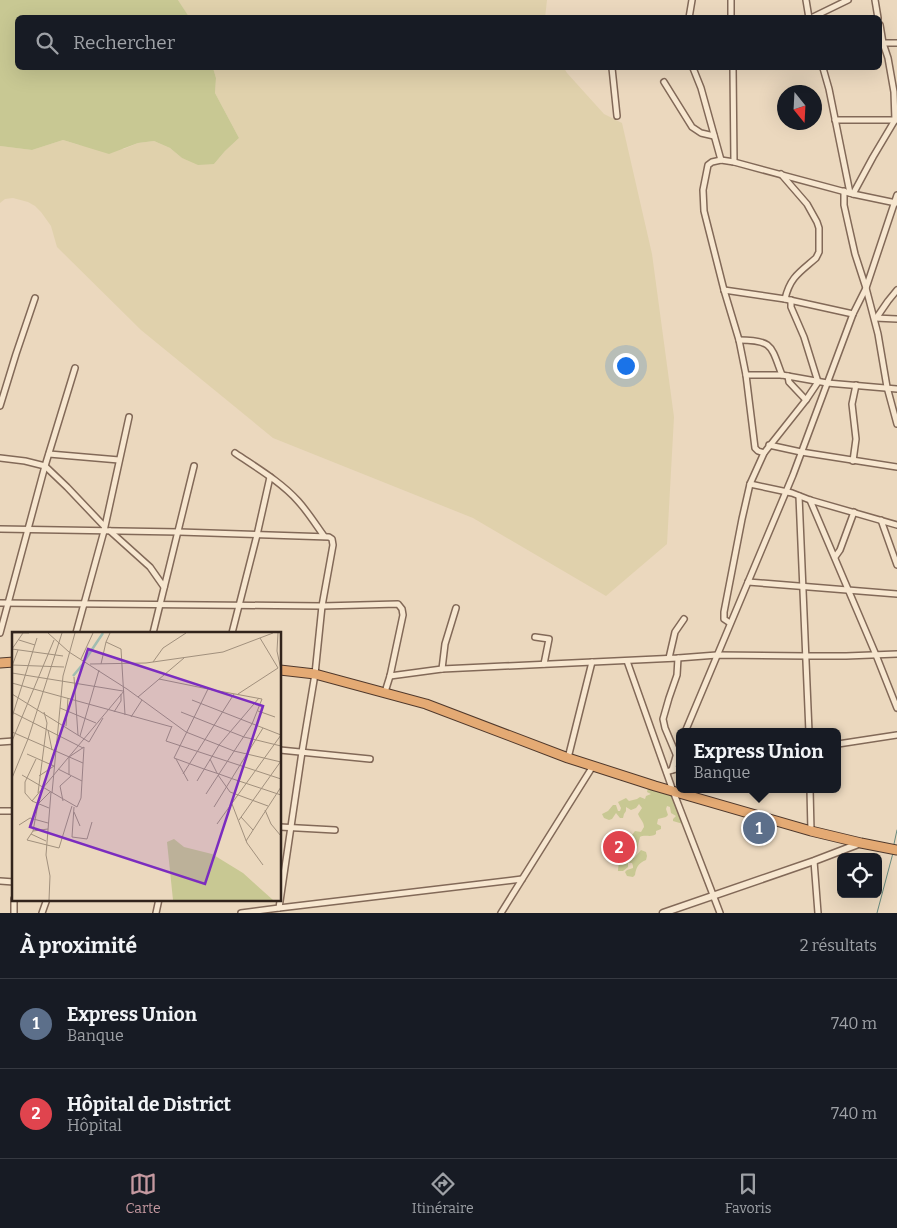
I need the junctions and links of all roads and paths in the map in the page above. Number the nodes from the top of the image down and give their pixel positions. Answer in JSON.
{"nodes":[{"id":1,"x":692,"y":0,"type":"edge"},
{"id":2,"x":731,"y":0,"type":"edge"},
{"id":3,"x":806,"y":0,"type":"edge"},
{"id":4,"x":848,"y":0,"type":"edge"},
{"id":5,"x":875,"y":0,"type":"edge"},
{"id":6,"x":690,"y":15,"type":"edge"},
{"id":7,"x":731,"y":15,"type":"edge"},
{"id":8,"x":809,"y":15,"type":"edge"},
{"id":9,"x":816,"y":15,"type":"edge"},
{"id":10,"x":878,"y":15,"type":"edge"},
{"id":11,"x":882,"y":43,"type":"edge"},
{"id":12,"x":897,"y":43,"type":"edge"},
{"id":13,"x":882,"y":45,"type":"edge"},
{"id":14,"x":612,"y":70,"type":"edge"},
{"id":15,"x":694,"y":70,"type":"edge"},
{"id":16,"x":733,"y":70,"type":"edge"},
{"id":17,"x":824,"y":70,"type":"edge"},
{"id":18,"x":664,"y":82,"type":"dead end"},
{"id":19,"x":617,"y":116,"type":"dead end"},
{"id":20,"x":835,"y":120,"type":"junction"},
{"id":21,"x":896,"y":120,"type":"edge"},
{"id":22,"x":714,"y":136,"type":"junction"},
{"id":23,"x":721,"y":160,"type":"junction"},
{"id":24,"x":734,"y":162,"type":"junction"},
{"id":25,"x":781,"y":174,"type":"junction"},
{"id":26,"x":849,"y":192,"type":"junction"},
{"id":27,"x":897,"y":195,"type":"edge"},
{"id":28,"x":896,"y":203,"type":"edge"},
{"id":29,"x":866,"y":288,"type":"junction"},
{"id":30,"x":724,"y":290,"type":"junction"},
{"id":31,"x":897,"y":290,"type":"edge"},
{"id":32,"x":35,"y":298,"type":"dead end"},
{"id":33,"x":785,"y":299,"type":"junction"},
{"id":34,"x":791,"y":300,"type":"junction"},
{"id":35,"x":853,"y":314,"type":"junction"},
{"id":36,"x":875,"y":318,"type":"junction"},
{"id":37,"x":897,"y":319,"type":"edge"},
{"id":38,"x":739,"y":340,"type":"junction"},
{"id":39,"x":75,"y":368,"type":"dead end"},
{"id":40,"x":746,"y":375,"type":"junction"},
{"id":41,"x":782,"y":375,"type":"junction"},
{"id":42,"x":788,"y":376,"type":"junction"},
{"id":43,"x":818,"y":382,"type":"junction"},
{"id":44,"x":827,"y":383,"type":"junction"},
{"id":45,"x":856,"y":385,"type":"junction"},
{"id":46,"x":887,"y":387,"type":"junction"},
{"id":47,"x":897,"y":389,"type":"edge"},
{"id":48,"x":806,"y":400,"type":"junction"},
{"id":49,"x":0,"y":406,"type":"edge"},
{"id":50,"x":129,"y":417,"type":"dead end"},
{"id":51,"x":897,"y":424,"type":"edge"},
{"id":52,"x":769,"y":445,"type":"junction"},
{"id":53,"x":801,"y":452,"type":"junction"},
{"id":54,"x":235,"y":453,"type":"dead end"},
{"id":55,"x":764,"y":453,"type":"junction"},
{"id":56,"x":49,"y":454,"type":"junction"},
{"id":57,"x":0,"y":458,"type":"edge"},
{"id":58,"x":119,"y":460,"type":"junction"},
{"id":59,"x":853,"y":461,"type":"junction"},
{"id":60,"x":45,"y":466,"type":"junction"},
{"id":61,"x":194,"y":466,"type":"dead end"},
{"id":62,"x":897,"y":467,"type":"edge"},
{"id":63,"x":270,"y":477,"type":"junction"},
{"id":64,"x":750,"y":484,"type":"junction"},
{"id":65,"x":786,"y":492,"type":"junction"},
{"id":66,"x":799,"y":496,"type":"junction"},
{"id":67,"x":810,"y":500,"type":"junction"},
{"id":68,"x":854,"y":512,"type":"junction"},
{"id":69,"x":881,"y":520,"type":"junction"},
{"id":70,"x":897,"y":525,"type":"edge"},
{"id":71,"x":0,"y":529,"type":"edge"},
{"id":72,"x":29,"y":529,"type":"junction"},
{"id":73,"x":106,"y":529,"type":"junction"},
{"id":74,"x":179,"y":532,"type":"junction"},
{"id":75,"x":257,"y":535,"type":"junction"},
{"id":76,"x":324,"y":536,"type":"junction"},
{"id":77,"x":835,"y":558,"type":"junction"},
{"id":78,"x":897,"y":565,"type":"edge"},
{"id":79,"x":748,"y":582,"type":"junction"},
{"id":80,"x":803,"y":586,"type":"junction"},
{"id":81,"x":164,"y":587,"type":"junction"},
{"id":82,"x":848,"y":590,"type":"junction"},
{"id":83,"x":897,"y":594,"type":"edge"},
{"id":84,"x":0,"y":603,"type":"edge"},
{"id":85,"x":7,"y":603,"type":"junction"},
{"id":86,"x":84,"y":604,"type":"junction"},
{"id":87,"x":159,"y":605,"type":"junction"},
{"id":88,"x":238,"y":605,"type":"junction"},
{"id":89,"x":322,"y":606,"type":"junction"},
{"id":90,"x":456,"y":608,"type":"dead end"},
{"id":91,"x":684,"y":619,"type":"dead end"},
{"id":92,"x":730,"y":622,"type":"junction"},
{"id":93,"x":0,"y":632,"type":"edge"},
{"id":94,"x":76,"y":632,"type":"edge"},
{"id":95,"x":153,"y":632,"type":"edge"},
{"id":96,"x":232,"y":632,"type":"edge"},
{"id":97,"x":535,"y":636,"type":"dead end"},
{"id":98,"x":897,"y":654,"type":"edge"},
{"id":99,"x":717,"y":655,"type":"junction"},
{"id":100,"x":876,"y":655,"type":"junction"},
{"id":101,"x":806,"y":656,"type":"junction"},
{"id":102,"x":669,"y":658,"type":"junction"},
{"id":103,"x":678,"y":658,"type":"junction"},
{"id":104,"x":626,"y":661,"type":"junction"},
{"id":105,"x":592,"y":662,"type":"junction"},
{"id":106,"x":544,"y":664,"type":"junction"},
{"id":107,"x":442,"y":669,"type":"junction"},
{"id":108,"x":281,"y":670,"type":"edge"},
{"id":109,"x":315,"y":674,"type":"junction"},
{"id":110,"x":390,"y":676,"type":"junction"},
{"id":111,"x":385,"y":692,"type":"junction"},
{"id":112,"x":897,"y":708,"type":"edge"},
{"id":113,"x":687,"y":728,"type":"edge"},
{"id":114,"x":809,"y":728,"type":"edge"},
{"id":115,"x":897,"y":735,"type":"edge"},
{"id":116,"x":841,"y":744,"type":"edge"},
{"id":117,"x":281,"y":750,"type":"edge"},
{"id":118,"x":302,"y":752,"type":"junction"},
{"id":119,"x":676,"y":754,"type":"joint"},
{"id":120,"x":568,"y":758,"type":"junction"},
{"id":121,"x":370,"y":759,"type":"dead end"},
{"id":122,"x":593,"y":766,"type":"junction"},
{"id":123,"x":676,"y":769,"type":"edge"},
{"id":124,"x":670,"y":771,"type":"junction"},
{"id":125,"x":673,"y":791,"type":"junction"},
{"id":126,"x":676,"y":792,"type":"edge"},
{"id":127,"x":680,"y":793,"type":"edge"},
{"id":128,"x":810,"y":793,"type":"edge"},
{"id":129,"x":281,"y":827,"type":"edge"},
{"id":130,"x":291,"y":828,"type":"junction"},
{"id":131,"x":335,"y":830,"type":"dead end"},
{"id":132,"x":811,"y":831,"type":"junction"},
{"id":133,"x":861,"y":843,"type":"junction"},
{"id":134,"x":895,"y":850,"type":"edge"},
{"id":135,"x":814,"y":861,"type":"junction"},
{"id":136,"x":522,"y":879,"type":"junction"},
{"id":137,"x":281,"y":895,"type":"edge"},
{"id":138,"x":713,"y":896,"type":"junction"},
{"id":139,"x":14,"y":900,"type":"edge"},
{"id":140,"x":47,"y":900,"type":"edge"},
{"id":141,"x":160,"y":900,"type":"edge"},
{"id":142,"x":280,"y":900,"type":"edge"},
{"id":143,"x":279,"y":908,"type":"junction"},
{"id":144,"x":14,"y":913,"type":"edge"},
{"id":145,"x":42,"y":913,"type":"edge"},
{"id":146,"x":156,"y":913,"type":"edge"},
{"id":147,"x":241,"y":913,"type":"edge"},
{"id":148,"x":501,"y":913,"type":"edge"},
{"id":149,"x":663,"y":913,"type":"edge"},
{"id":150,"x":720,"y":913,"type":"edge"},
{"id":151,"x":818,"y":913,"type":"edge"}],
"edges":[{"from":1,"to":6,"type":"street"},
{"from":2,"to":7,"type":"street"},
{"from":3,"to":8,"type":"street"},
{"from":4,"to":9,"type":"street"},
{"from":5,"to":10,"type":"street"},
{"from":11,"to":12,"type":"street"},
{"from":13,"to":21,"type":"street"},
{"from":14,"to":19,"type":"street"},
{"from":15,"to":22,"type":"street"},
{"from":16,"to":24,"type":"street"},
{"from":17,"to":20,"type":"street"},
{"from":18,"to":22,"type":"street"},
{"from":20,"to":21,"type":"street"},
{"from":20,"to":26,"type":"street"},
{"from":21,"to":26,"type":"street"},
{"from":22,"to":23,"type":"street"},
{"from":23,"to":24,"type":"street"},
{"from":23,"to":30,"type":"street"},
{"from":24,"to":25,"type":"street"},
{"from":25,"to":26,"type":"street"},
{"from":25,"to":33,"type":"street"},
{"from":26,"to":28,"type":"street"},
{"from":26,"to":29,"type":"street"},
{"from":27,"to":28,"type":"street"},
{"from":28,"to":29,"type":"street"},
{"from":29,"to":35,"type":"street"},
{"from":29,"to":36,"type":"street"},
{"from":30,"to":33,"type":"street"},
{"from":30,"to":38,"type":"street"},
{"from":31,"to":36,"type":"street"},
{"from":32,"to":49,"type":"street"},
{"from":33,"to":34,"type":"street"},
{"from":34,"to":35,"type":"street"},
{"from":34,"to":43,"type":"street"},
{"from":35,"to":44,"type":"street"},
{"from":36,"to":37,"type":"street"},
{"from":36,"to":46,"type":"street"},
{"from":38,"to":40,"type":"street"},
{"from":38,"to":41,"type":"street"},
{"from":39,"to":56,"type":"street"},
{"from":40,"to":41,"type":"street"},
{"from":40,"to":55,"type":"street"},
{"from":41,"to":42,"type":"street"},
{"from":42,"to":43,"type":"street"},
{"from":42,"to":48,"type":"street"},
{"from":43,"to":44,"type":"street"},
{"from":43,"to":48,"type":"street"},
{"from":44,"to":45,"type":"street"},
{"from":44,"to":53,"type":"street"},
{"from":45,"to":46,"type":"street"},
{"from":45,"to":59,"type":"street"},
{"from":46,"to":47,"type":"street"},
{"from":46,"to":51,"type":"street"},
{"from":48,"to":52,"type":"street"},
{"from":50,"to":58,"type":"street"},
{"from":52,"to":53,"type":"street"},
{"from":52,"to":55,"type":"street"},
{"from":53,"to":59,"type":"street"},
{"from":53,"to":65,"type":"street"},
{"from":54,"to":63,"type":"street"},
{"from":55,"to":64,"type":"street"},
{"from":56,"to":58,"type":"street"},
{"from":56,"to":60,"type":"street"},
{"from":57,"to":60,"type":"street"},
{"from":58,"to":73,"type":"street"},
{"from":59,"to":62,"type":"street"},
{"from":60,"to":72,"type":"street"},
{"from":60,"to":73,"type":"street"},
{"from":61,"to":74,"type":"street"},
{"from":63,"to":75,"type":"street"},
{"from":63,"to":76,"type":"street"},
{"from":64,"to":65,"type":"street"},
{"from":64,"to":92,"type":"street"},
{"from":65,"to":66,"type":"street"},
{"from":65,"to":79,"type":"street"},
{"from":66,"to":67,"type":"street"},
{"from":66,"to":80,"type":"street"},
{"from":67,"to":68,"type":"street"},
{"from":67,"to":77,"type":"street"},
{"from":68,"to":69,"type":"street"},
{"from":68,"to":77,"type":"street"},
{"from":69,"to":70,"type":"street"},
{"from":69,"to":78,"type":"street"},
{"from":71,"to":72,"type":"street"},
{"from":72,"to":73,"type":"street"},
{"from":72,"to":85,"type":"street"},
{"from":73,"to":74,"type":"street"},
{"from":73,"to":81,"type":"street"},
{"from":73,"to":86,"type":"street"},
{"from":74,"to":75,"type":"street"},
{"from":74,"to":81,"type":"street"},
{"from":75,"to":76,"type":"street"},
{"from":75,"to":88,"type":"street"},
{"from":76,"to":89,"type":"street"},
{"from":77,"to":82,"type":"street"},
{"from":79,"to":80,"type":"street"},
{"from":79,"to":92,"type":"street"},
{"from":80,"to":82,"type":"street"},
{"from":80,"to":101,"type":"street"},
{"from":81,"to":87,"type":"street"},
{"from":82,"to":83,"type":"street"},
{"from":82,"to":100,"type":"street"},
{"from":84,"to":85,"type":"street"},
{"from":85,"to":86,"type":"street"},
{"from":85,"to":93,"type":"street"},
{"from":86,"to":87,"type":"street"},
{"from":86,"to":94,"type":"street"},
{"from":87,"to":88,"type":"street"},
{"from":87,"to":95,"type":"street"},
{"from":88,"to":89,"type":"street"},
{"from":88,"to":96,"type":"street"},
{"from":89,"to":109,"type":"street"},
{"from":89,"to":110,"type":"street"},
{"from":90,"to":107,"type":"street"},
{"from":91,"to":102,"type":"street"},
{"from":92,"to":99,"type":"street"},
{"from":97,"to":106,"type":"street"},
{"from":98,"to":100,"type":"street"},
{"from":99,"to":101,"type":"street"},
{"from":99,"to":103,"type":"street"},
{"from":99,"to":113,"type":"street"},
{"from":100,"to":101,"type":"street"},
{"from":100,"to":112,"type":"street"},
{"from":101,"to":114,"type":"street"},
{"from":102,"to":103,"type":"street"},
{"from":102,"to":104,"type":"street"},
{"from":103,"to":119,"type":"street"},
{"from":104,"to":105,"type":"street"},
{"from":104,"to":124,"type":"street"},
{"from":105,"to":106,"type":"street"},
{"from":105,"to":120,"type":"street"},
{"from":106,"to":107,"type":"street"},
{"from":107,"to":110,"type":"street"},
{"from":108,"to":109,"type":"highway"},
{"from":109,"to":111,"type":"highway"},
{"from":109,"to":118,"type":"street"},
{"from":110,"to":111,"type":"street"},
{"from":111,"to":120,"type":"highway"},
{"from":115,"to":116,"type":"street"},
{"from":117,"to":118,"type":"street"},
{"from":118,"to":121,"type":"street"},
{"from":118,"to":130,"type":"street"},
{"from":119,"to":124,"type":"street"},
{"from":120,"to":122,"type":"highway"},
{"from":122,"to":125,"type":"highway"},
{"from":122,"to":136,"type":"street"},
{"from":123,"to":124,"type":"street"},
{"from":124,"to":125,"type":"street"},
{"from":125,"to":126,"type":"highway"},
{"from":125,"to":138,"type":"street"},
{"from":127,"to":132,"type":"highway"},
{"from":128,"to":132,"type":"street"},
{"from":129,"to":130,"type":"street"},
{"from":130,"to":131,"type":"street"},
{"from":130,"to":137,"type":"street"},
{"from":132,"to":133,"type":"highway"},
{"from":133,"to":134,"type":"highway"},
{"from":133,"to":135,"type":"street"},
{"from":135,"to":138,"type":"street"},
{"from":135,"to":151,"type":"street"},
{"from":136,"to":143,"type":"street"},
{"from":136,"to":148,"type":"street"},
{"from":138,"to":149,"type":"street"},
{"from":138,"to":150,"type":"street"},
{"from":139,"to":144,"type":"street"},
{"from":140,"to":145,"type":"street"},
{"from":141,"to":146,"type":"street"},
{"from":142,"to":143,"type":"street"},
{"from":143,"to":147,"type":"street"}]}
